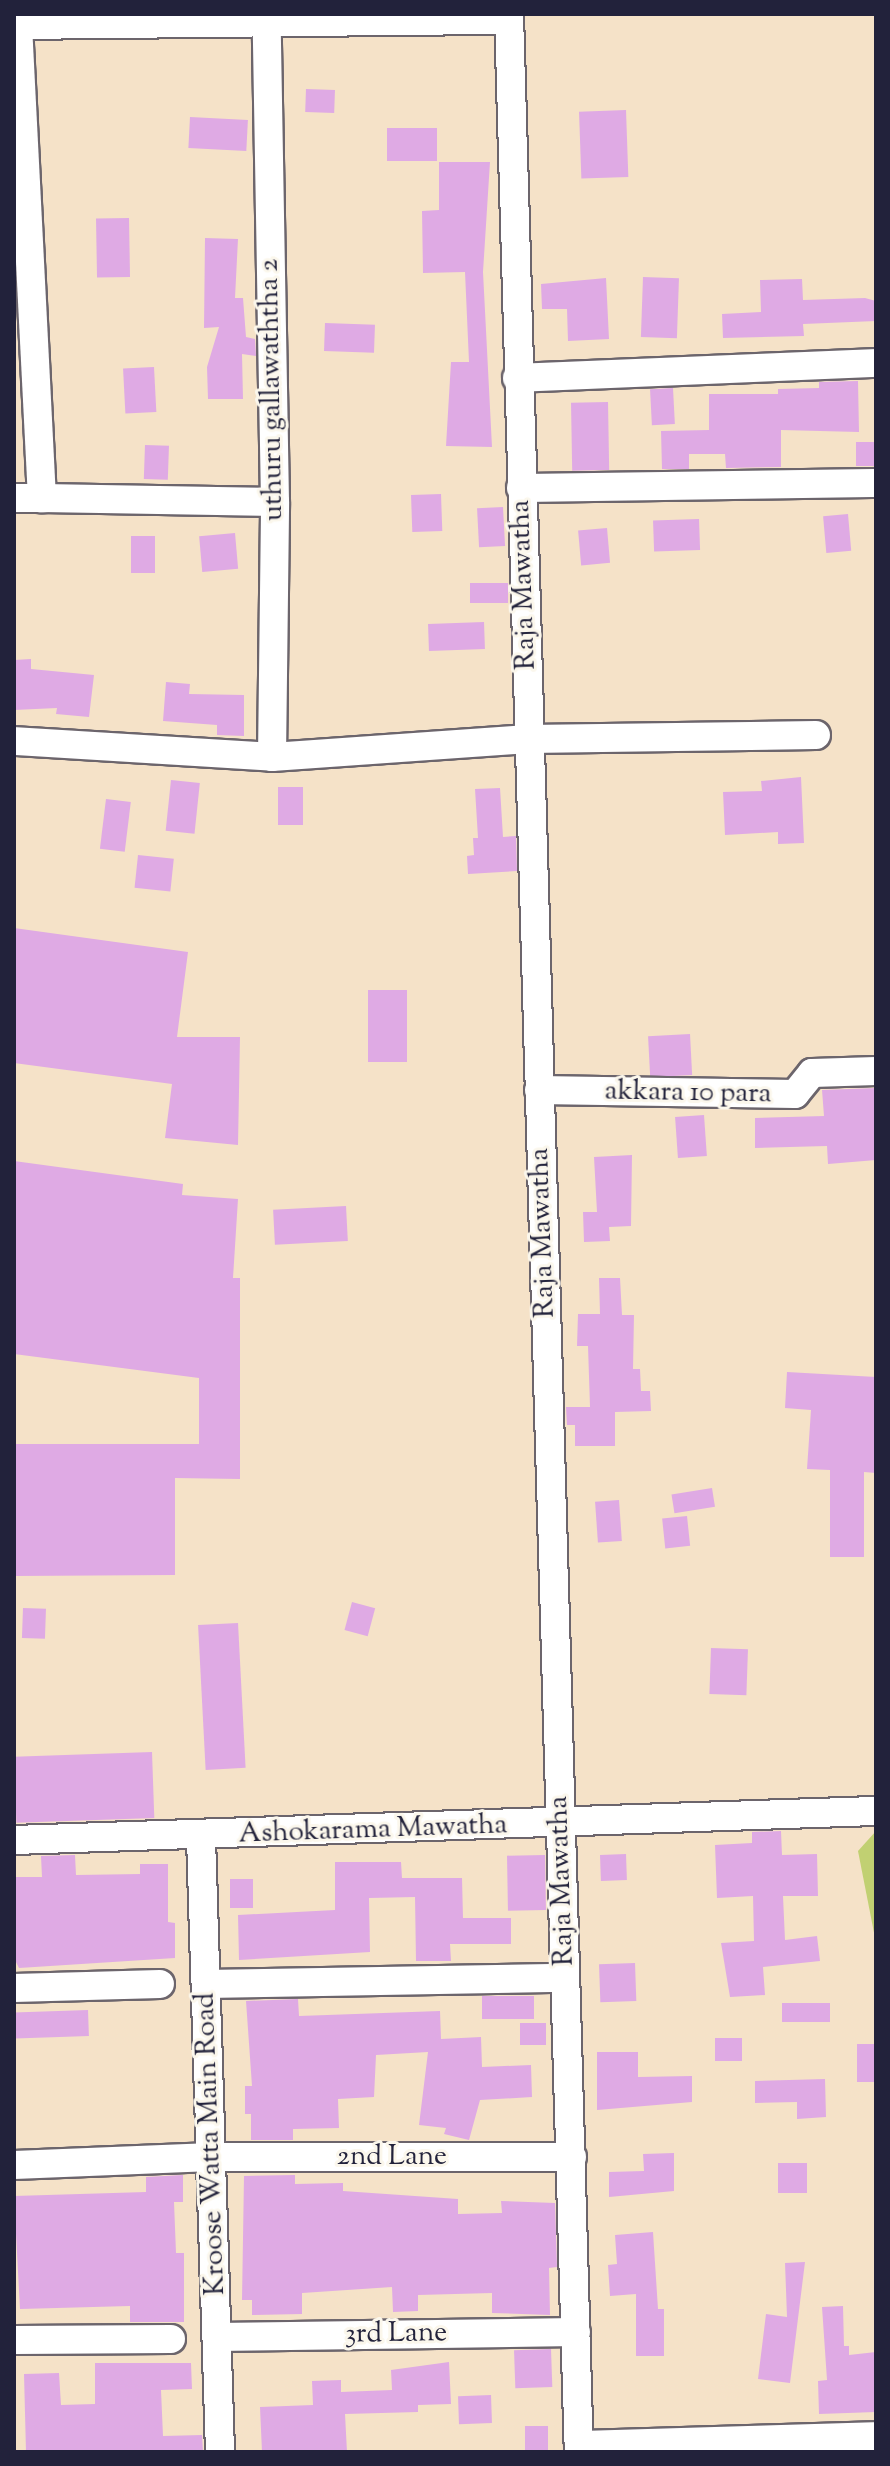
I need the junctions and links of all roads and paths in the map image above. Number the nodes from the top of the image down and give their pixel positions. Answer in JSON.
{"nodes":[{"id":1,"x":509,"y":17,"type":"edge"},
{"id":2,"x":267,"y":22,"type":"junction"},
{"id":3,"x":16,"y":25,"type":"edge"},
{"id":4,"x":876,"y":363,"type":"edge"},
{"id":5,"x":517,"y":378,"type":"junction"},
{"id":6,"x":876,"y":483,"type":"edge"},
{"id":7,"x":521,"y":488,"type":"junction"},
{"id":8,"x":14,"y":498,"type":"edge"},
{"id":9,"x":42,"y":498,"type":"junction"},
{"id":10,"x":275,"y":502,"type":"junction"},
{"id":11,"x":816,"y":735,"type":"dead end"},
{"id":12,"x":528,"y":739,"type":"junction"},
{"id":13,"x":14,"y":741,"type":"edge"},
{"id":14,"x":272,"y":757,"type":"junction"},
{"id":15,"x":876,"y":1071,"type":"edge"},
{"id":16,"x":539,"y":1090,"type":"junction"},
{"id":17,"x":876,"y":1811,"type":"edge"},
{"id":18,"x":560,"y":1823,"type":"junction"},
{"id":19,"x":201,"y":1837,"type":"junction"},
{"id":20,"x":14,"y":1840,"type":"edge"},
{"id":21,"x":565,"y":1978,"type":"junction"},
{"id":22,"x":160,"y":1984,"type":"dead end"},
{"id":23,"x":206,"y":1984,"type":"junction"},
{"id":24,"x":14,"y":1988,"type":"edge"},
{"id":25,"x":212,"y":2157,"type":"junction"},
{"id":26,"x":572,"y":2157,"type":"junction"},
{"id":27,"x":14,"y":2165,"type":"edge"},
{"id":28,"x":576,"y":2332,"type":"junction"},
{"id":29,"x":217,"y":2337,"type":"junction"},
{"id":30,"x":171,"y":2339,"type":"dead end"},
{"id":31,"x":14,"y":2340,"type":"edge"},
{"id":32,"x":876,"y":2436,"type":"edge"},
{"id":33,"x":579,"y":2448,"type":"edge"},
{"id":34,"x":220,"y":2452,"type":"edge"}],
"edges":[{"from":1,"to":2,"type":"street"},
{"from":1,"to":5,"type":"street","name":"Raja Mawatha"},
{"from":2,"to":3,"type":"street"},
{"from":2,"to":10,"type":"street","name":"uthuru gallawaththa 2"},
{"from":3,"to":9,"type":"street"},
{"from":4,"to":5,"type":"street"},
{"from":5,"to":7,"type":"street","name":"Raja Mawatha"},
{"from":6,"to":7,"type":"street"},
{"from":7,"to":12,"type":"street","name":"Raja Mawatha"},
{"from":8,"to":9,"type":"street"},
{"from":9,"to":10,"type":"street"},
{"from":10,"to":14,"type":"street","name":"uthuru gallawaththa 2"},
{"from":11,"to":12,"type":"street"},
{"from":12,"to":14,"type":"street"},
{"from":12,"to":16,"type":"street","name":"Raja Mawatha"},
{"from":13,"to":14,"type":"street"},
{"from":15,"to":16,"type":"street","name":"akkara 10 para"},
{"from":16,"to":18,"type":"street","name":"Raja Mawatha"},
{"from":17,"to":18,"type":"street","name":"Ashokarama Mawatha"},
{"from":18,"to":19,"type":"street","name":"Ashokarama Mawatha"},
{"from":18,"to":21,"type":"street","name":"Raja Mawatha"},
{"from":19,"to":20,"type":"street","name":"Ashokarama Mawatha"},
{"from":19,"to":23,"type":"street","name":"Kroose Watta Main Road"},
{"from":21,"to":23,"type":"street"},
{"from":21,"to":26,"type":"street","name":"Raja Mawatha"},
{"from":22,"to":24,"type":"street"},
{"from":23,"to":25,"type":"street","name":"Kroose Watta Main Road"},
{"from":25,"to":26,"type":"street","name":"2nd Lane"},
{"from":25,"to":27,"type":"street","name":"2nd Lane"},
{"from":25,"to":29,"type":"street","name":"Kroose Watta Main Road"},
{"from":26,"to":28,"type":"street","name":"Raja Mawatha"},
{"from":28,"to":29,"type":"street","name":"3rd Lane"},
{"from":28,"to":33,"type":"street","name":"Raja Mawatha"},
{"from":29,"to":34,"type":"street","name":"Kroose Watta Main Road"},
{"from":30,"to":31,"type":"street"},
{"from":32,"to":33,"type":"street"}]}
